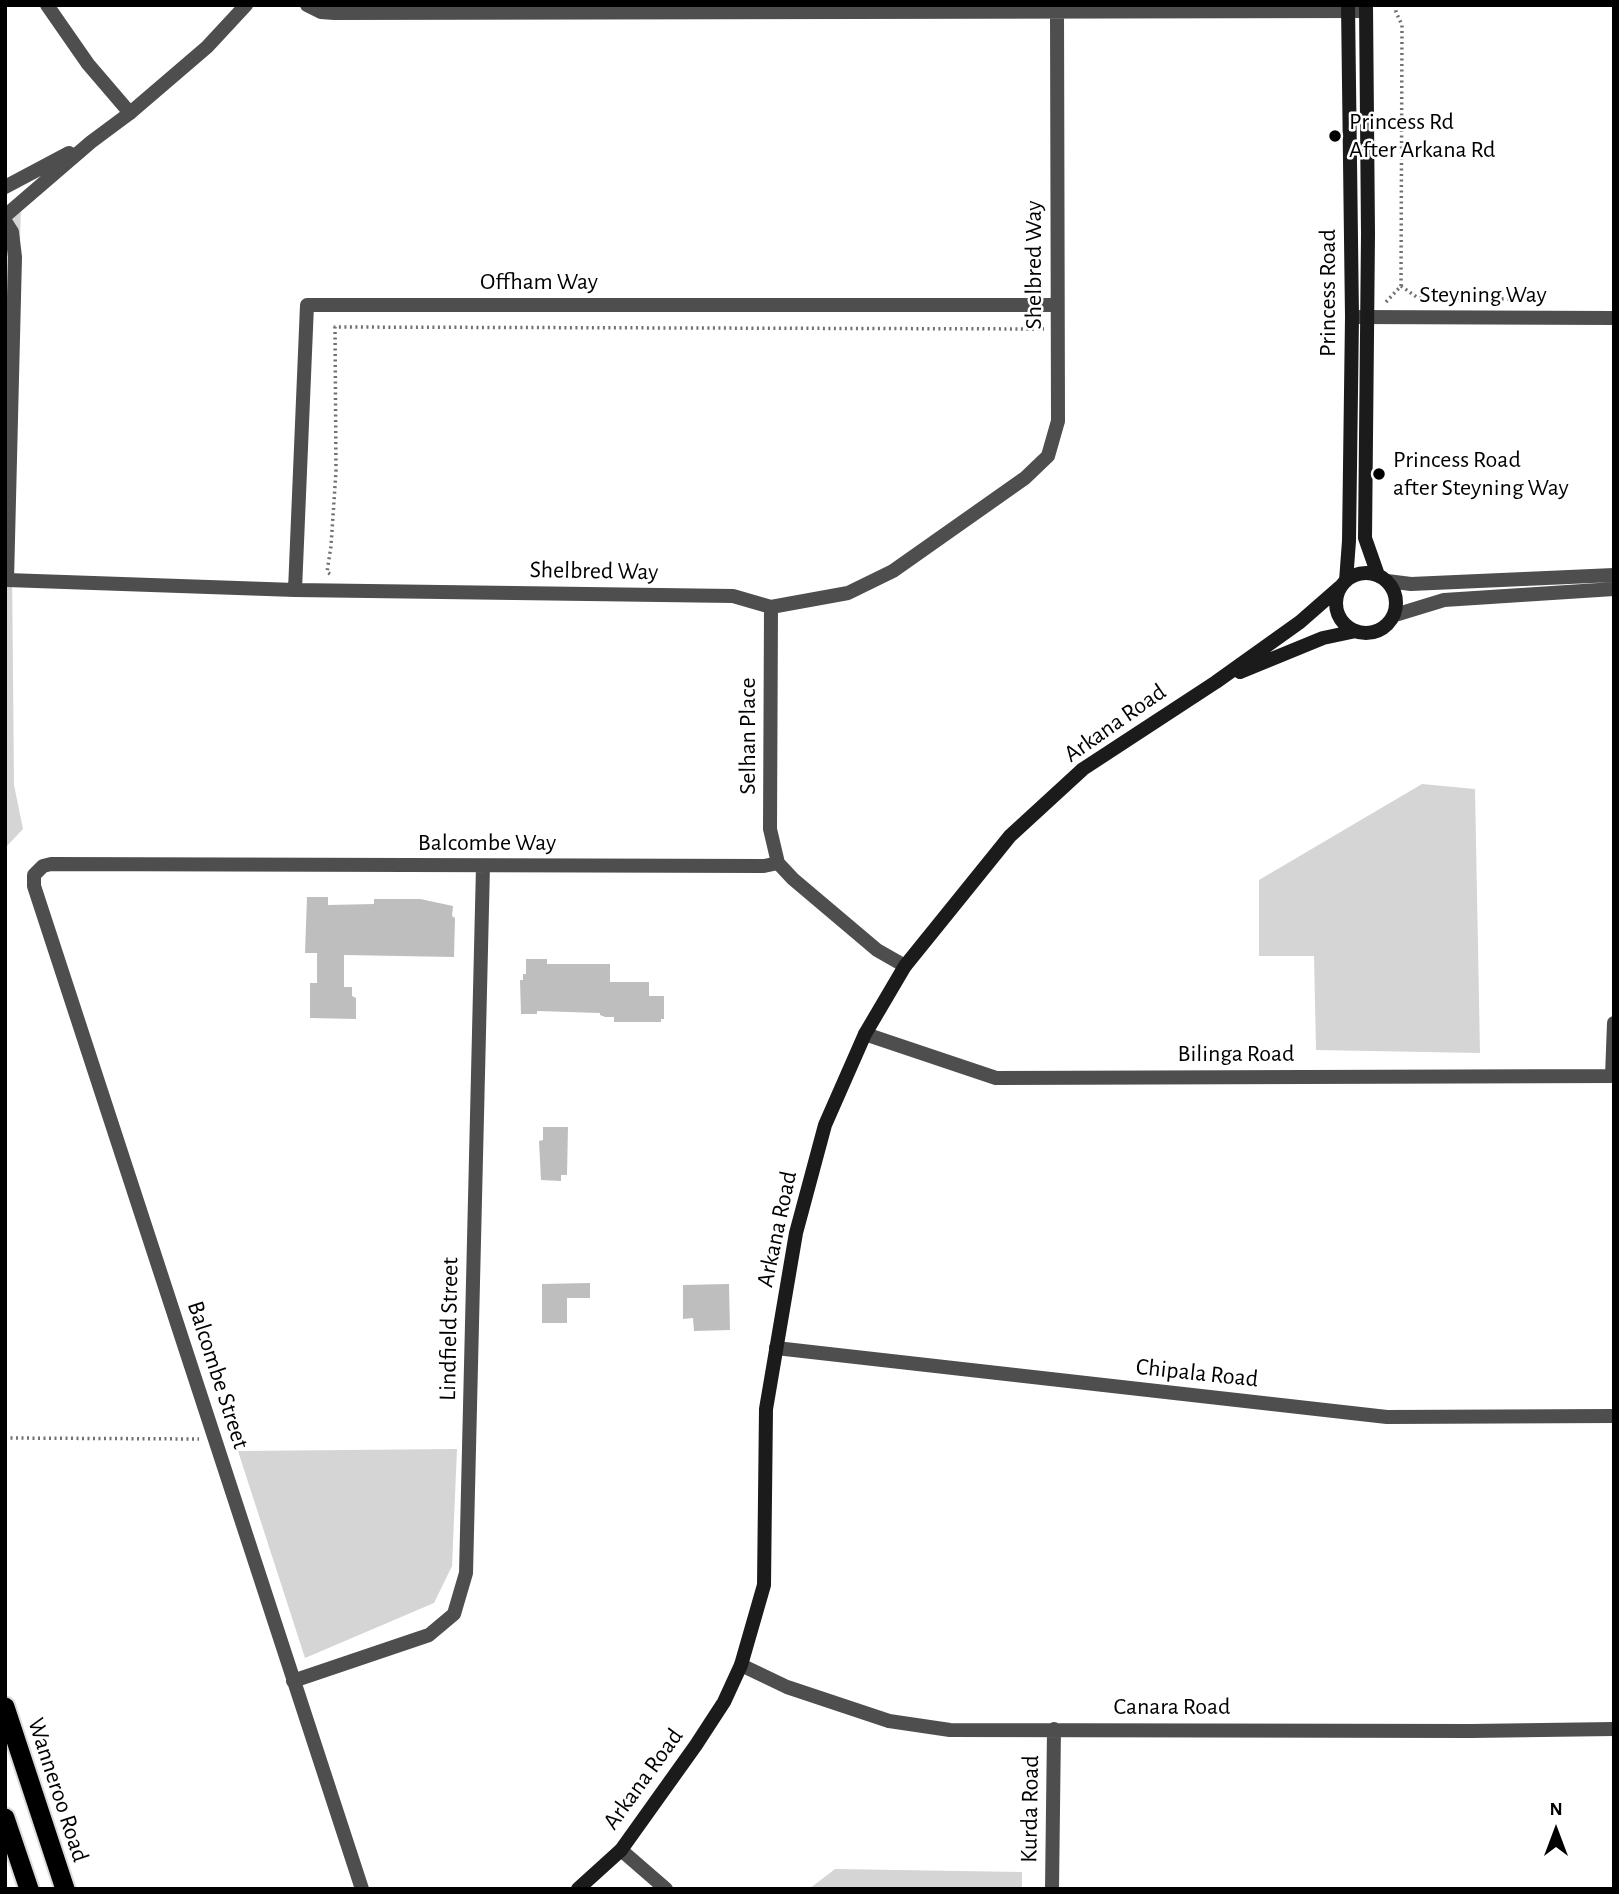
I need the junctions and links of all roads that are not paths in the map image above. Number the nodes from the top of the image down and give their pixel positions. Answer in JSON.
{"nodes":[{"id":1,"x":47,"y":5,"type":"edge"},
{"id":2,"x":246,"y":5,"type":"edge"},
{"id":3,"x":307,"y":5,"type":"edge"},
{"id":4,"x":1348,"y":8,"type":"edge"},
{"id":5,"x":1366,"y":8,"type":"edge"},
{"id":6,"x":1057,"y":10,"type":"junction"},
{"id":7,"x":130,"y":113,"type":"junction"},
{"id":8,"x":91,"y":142,"type":"junction"},
{"id":9,"x":5,"y":187,"type":"edge"},
{"id":10,"x":5,"y":219,"type":"edge"},
{"id":11,"x":1056,"y":305,"type":"junction"},
{"id":12,"x":1352,"y":317,"type":"junction"},
{"id":13,"x":1367,"y":317,"type":"junction"},
{"id":14,"x":1614,"y":318,"type":"edge"},
{"id":15,"x":1614,"y":575,"type":"edge"},
{"id":16,"x":1382,"y":578,"type":"junction"},
{"id":17,"x":1343,"y":584,"type":"junction"},
{"id":18,"x":1614,"y":589,"type":"edge"},
{"id":19,"x":295,"y":590,"type":"junction"},
{"id":20,"x":771,"y":607,"type":"junction"},
{"id":21,"x":1395,"y":615,"type":"junction"},
{"id":22,"x":1356,"y":631,"type":"junction"},
{"id":23,"x":1216,"y":682,"type":"junction"},
{"id":24,"x":778,"y":863,"type":"junction"},
{"id":25,"x":483,"y":866,"type":"junction"},
{"id":26,"x":34,"y":874,"type":"joint"},
{"id":27,"x":905,"y":966,"type":"junction"},
{"id":28,"x":1614,"y":1023,"type":"edge"},
{"id":29,"x":865,"y":1034,"type":"junction"},
{"id":30,"x":1613,"y":1076,"type":"edge"},
{"id":31,"x":776,"y":1348,"type":"junction"},
{"id":32,"x":1614,"y":1416,"type":"edge"},
{"id":33,"x":741,"y":1665,"type":"junction"},
{"id":34,"x":293,"y":1681,"type":"junction"},
{"id":35,"x":5,"y":1707,"type":"edge"},
{"id":36,"x":1054,"y":1729,"type":"junction"},
{"id":37,"x":1614,"y":1729,"type":"edge"},
{"id":38,"x":5,"y":1818,"type":"edge"},
{"id":39,"x":621,"y":1850,"type":"junction"},
{"id":40,"x":29,"y":1889,"type":"edge"},
{"id":41,"x":65,"y":1889,"type":"edge"},
{"id":42,"x":362,"y":1889,"type":"edge"},
{"id":43,"x":578,"y":1889,"type":"edge"},
{"id":44,"x":666,"y":1889,"type":"edge"},
{"id":45,"x":1052,"y":1889,"type":"edge"}],
"edges":[{"from":1,"to":7,"type":"street"},
{"from":2,"to":7,"type":"street"},
{"from":3,"to":6,"type":"street"},
{"from":4,"to":5,"type":"street"},
{"from":4,"to":6,"type":"street"},
{"from":4,"to":12,"type":"main road","name":"Princess Road"},
{"from":5,"to":13,"type":"main road","name":"Princess Road"},
{"from":6,"to":11,"type":"street","name":"Shelbred Way"},
{"from":7,"to":8,"type":"street"},
{"from":8,"to":9,"type":"street"},
{"from":8,"to":10,"type":"street"},
{"from":10,"to":19,"type":"street","name":"Shelbred Way"},
{"from":11,"to":19,"type":"street","name":"Offham Way"},
{"from":11,"to":20,"type":"street","name":"Shelbred Way"},
{"from":12,"to":13,"type":"street","name":"Steyning Way"},
{"from":12,"to":17,"type":"main road","name":"Princess Road"},
{"from":13,"to":14,"type":"street","name":"Steyning Way"},
{"from":13,"to":16,"type":"main road","name":"Princess Road"},
{"from":15,"to":16,"type":"street"},
{"from":16,"to":17,"type":"main road"},
{"from":16,"to":21,"type":"main road"},
{"from":17,"to":22,"type":"main road"},
{"from":17,"to":23,"type":"main road","name":"Arkana Road"},
{"from":18,"to":21,"type":"street"},
{"from":19,"to":20,"type":"street","name":"Shelbred Way"},
{"from":20,"to":24,"type":"street","name":"Selhan Place"},
{"from":21,"to":22,"type":"main road"},
{"from":22,"to":23,"type":"main road","name":"Arkana Road"},
{"from":23,"to":27,"type":"main road","name":"Arkana Road"},
{"from":24,"to":25,"type":"street","name":"Balcombe Way"},
{"from":24,"to":27,"type":"street"},
{"from":25,"to":26,"type":"street","name":"Balcombe Way"},
{"from":25,"to":34,"type":"street","name":"Lindfield Street"},
{"from":26,"to":34,"type":"street","name":"Balcombe Street"},
{"from":27,"to":29,"type":"main road","name":"Arkana Road"},
{"from":28,"to":30,"type":"street"},
{"from":29,"to":30,"type":"street","name":"Bilinga Road"},
{"from":29,"to":31,"type":"main road","name":"Arkana Road"},
{"from":31,"to":32,"type":"street","name":"Chipala Road"},
{"from":31,"to":33,"type":"main road","name":"Arkana Road"},
{"from":33,"to":36,"type":"street","name":"Canara Road"},
{"from":33,"to":39,"type":"main road","name":"Arkana Road"},
{"from":34,"to":42,"type":"street","name":"Balcombe Street"},
{"from":35,"to":41,"type":"highway","name":"Wanneroo Road"},
{"from":36,"to":37,"type":"street","name":"Canara Road"},
{"from":36,"to":45,"type":"street","name":"Kurda Road"},
{"from":38,"to":40,"type":"highway"},
{"from":39,"to":43,"type":"main road","name":"Arkana Road"},
{"from":39,"to":44,"type":"street"}]}
